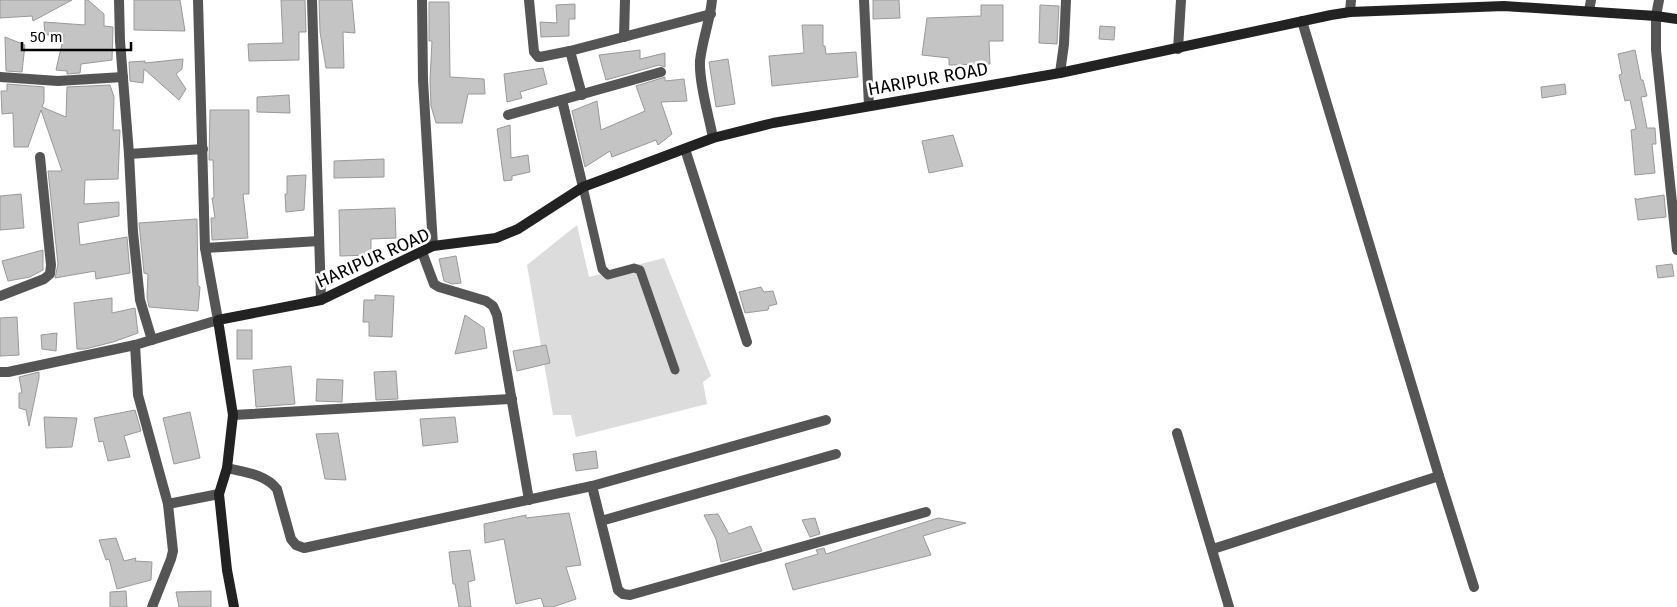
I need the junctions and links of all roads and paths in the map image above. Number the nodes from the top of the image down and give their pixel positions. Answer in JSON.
{"nodes":[{"id":1,"x":119,"y":0,"type":"edge"},
{"id":2,"x":198,"y":0,"type":"edge"},
{"id":3,"x":312,"y":0,"type":"edge"},
{"id":4,"x":422,"y":0,"type":"edge"},
{"id":5,"x":529,"y":0,"type":"edge"},
{"id":6,"x":625,"y":0,"type":"edge"},
{"id":7,"x":712,"y":0,"type":"edge"},
{"id":8,"x":864,"y":0,"type":"edge"},
{"id":9,"x":1066,"y":0,"type":"edge"},
{"id":10,"x":1181,"y":0,"type":"edge"},
{"id":11,"x":1351,"y":0,"type":"edge"},
{"id":12,"x":1591,"y":0,"type":"edge"},
{"id":13,"x":1659,"y":0,"type":"edge"},
{"id":14,"x":1504,"y":3,"type":"edge"},
{"id":15,"x":1422,"y":4,"type":"edge"},
{"id":16,"x":1590,"y":11,"type":"junction"},
{"id":17,"x":1350,"y":12,"type":"junction"},
{"id":18,"x":711,"y":14,"type":"junction"},
{"id":19,"x":1656,"y":16,"type":"junction"},
{"id":20,"x":1677,"y":19,"type":"edge"},
{"id":21,"x":1302,"y":21,"type":"junction"},
{"id":22,"x":624,"y":37,"type":"junction"},
{"id":23,"x":1178,"y":49,"type":"junction"},
{"id":24,"x":570,"y":51,"type":"junction"},
{"id":25,"x":661,"y":72,"type":"dead end"},
{"id":26,"x":1060,"y":73,"type":"junction"},
{"id":27,"x":0,"y":77,"type":"edge"},
{"id":28,"x":123,"y":77,"type":"junction"},
{"id":29,"x":582,"y":95,"type":"junction"},
{"id":30,"x":562,"y":100,"type":"junction"},
{"id":31,"x":869,"y":106,"type":"junction"},
{"id":32,"x":508,"y":115,"type":"dead end"},
{"id":33,"x":713,"y":138,"type":"junction"},
{"id":34,"x":203,"y":149,"type":"junction"},
{"id":35,"x":685,"y":149,"type":"junction"},
{"id":36,"x":129,"y":154,"type":"junction"},
{"id":37,"x":40,"y":157,"type":"dead end"},
{"id":38,"x":583,"y":187,"type":"junction"},
{"id":39,"x":319,"y":241,"type":"junction"},
{"id":40,"x":433,"y":246,"type":"junction"},
{"id":41,"x":205,"y":248,"type":"junction"},
{"id":42,"x":1677,"y":250,"type":"edge"},
{"id":43,"x":422,"y":252,"type":"junction"},
{"id":44,"x":0,"y":296,"type":"edge"},
{"id":45,"x":321,"y":300,"type":"junction"},
{"id":46,"x":218,"y":320,"type":"junction"},
{"id":47,"x":152,"y":340,"type":"junction"},
{"id":48,"x":747,"y":342,"type":"dead end"},
{"id":49,"x":136,"y":345,"type":"junction"},
{"id":50,"x":675,"y":370,"type":"dead end"},
{"id":51,"x":0,"y":372,"type":"edge"},
{"id":52,"x":512,"y":399,"type":"junction"},
{"id":53,"x":233,"y":415,"type":"junction"},
{"id":54,"x":826,"y":420,"type":"dead end"},
{"id":55,"x":1177,"y":433,"type":"dead end"},
{"id":56,"x":836,"y":454,"type":"dead end"},
{"id":57,"x":226,"y":468,"type":"junction"},
{"id":58,"x":1439,"y":476,"type":"junction"},
{"id":59,"x":592,"y":486,"type":"junction"},
{"id":60,"x":219,"y":494,"type":"junction"},
{"id":61,"x":529,"y":500,"type":"junction"},
{"id":62,"x":168,"y":504,"type":"junction"},
{"id":63,"x":926,"y":512,"type":"dead end"},
{"id":64,"x":601,"y":521,"type":"junction"},
{"id":65,"x":1213,"y":549,"type":"junction"},
{"id":66,"x":1474,"y":587,"type":"dead end"},
{"id":67,"x":152,"y":607,"type":"edge"},
{"id":68,"x":234,"y":607,"type":"edge"},
{"id":69,"x":1229,"y":607,"type":"edge"}],
"edges":[{"from":1,"to":28,"type":"street"},
{"from":2,"to":34,"type":"street"},
{"from":3,"to":39,"type":"street"},
{"from":4,"to":40,"type":"street"},
{"from":5,"to":24,"type":"street"},
{"from":6,"to":22,"type":"street"},
{"from":7,"to":18,"type":"street"},
{"from":8,"to":31,"type":"street"},
{"from":9,"to":26,"type":"street"},
{"from":10,"to":23,"type":"street"},
{"from":11,"to":17,"type":"street"},
{"from":12,"to":16,"type":"street"},
{"from":13,"to":19,"type":"street"},
{"from":14,"to":15,"type":"street","name":"HARIPUR ROAD"},
{"from":14,"to":16,"type":"street","name":"HARIPUR ROAD"},
{"from":15,"to":17,"type":"street","name":"HARIPUR ROAD"},
{"from":16,"to":19,"type":"street","name":"HARIPUR ROAD"},
{"from":17,"to":21,"type":"street","name":"HARIPUR ROAD"},
{"from":18,"to":22,"type":"street"},
{"from":18,"to":33,"type":"street"},
{"from":19,"to":20,"type":"street","name":"HARIPUR ROAD"},
{"from":19,"to":42,"type":"street"},
{"from":21,"to":23,"type":"street","name":"HARIPUR ROAD"},
{"from":21,"to":58,"type":"street"},
{"from":22,"to":24,"type":"street"},
{"from":23,"to":26,"type":"street","name":"HARIPUR ROAD"},
{"from":24,"to":29,"type":"street"},
{"from":25,"to":29,"type":"street"},
{"from":26,"to":31,"type":"street","name":"HARIPUR ROAD"},
{"from":27,"to":28,"type":"street"},
{"from":28,"to":36,"type":"street"},
{"from":29,"to":30,"type":"street"},
{"from":30,"to":32,"type":"street"},
{"from":30,"to":38,"type":"street"},
{"from":31,"to":33,"type":"street","name":"HARIPUR ROAD"},
{"from":33,"to":35,"type":"street","name":"HARIPUR ROAD"},
{"from":34,"to":36,"type":"street"},
{"from":34,"to":41,"type":"street"},
{"from":35,"to":38,"type":"street","name":"HARIPUR ROAD"},
{"from":35,"to":48,"type":"street"},
{"from":36,"to":47,"type":"street"},
{"from":37,"to":44,"type":"street"},
{"from":38,"to":40,"type":"street","name":"HARIPUR ROAD"},
{"from":38,"to":50,"type":"lane"},
{"from":39,"to":41,"type":"street"},
{"from":39,"to":45,"type":"street"},
{"from":40,"to":43,"type":"street","name":"HARIPUR ROAD"},
{"from":41,"to":46,"type":"street"},
{"from":43,"to":45,"type":"street","name":"HARIPUR ROAD"},
{"from":43,"to":52,"type":"street"},
{"from":45,"to":46,"type":"street","name":"HARIPUR ROAD"},
{"from":46,"to":47,"type":"street"},
{"from":46,"to":53,"type":"street"},
{"from":47,"to":49,"type":"street"},
{"from":49,"to":51,"type":"street"},
{"from":49,"to":62,"type":"street"},
{"from":52,"to":53,"type":"street"},
{"from":52,"to":61,"type":"street"},
{"from":53,"to":57,"type":"street"},
{"from":54,"to":59,"type":"street"},
{"from":55,"to":65,"type":"street"},
{"from":56,"to":64,"type":"street"},
{"from":57,"to":60,"type":"street"},
{"from":57,"to":61,"type":"street"},
{"from":58,"to":65,"type":"street"},
{"from":58,"to":66,"type":"street"},
{"from":59,"to":61,"type":"street"},
{"from":59,"to":64,"type":"street"},
{"from":60,"to":62,"type":"street"},
{"from":60,"to":68,"type":"street"},
{"from":62,"to":67,"type":"street"},
{"from":63,"to":64,"type":"street"},
{"from":65,"to":69,"type":"street"}]}
